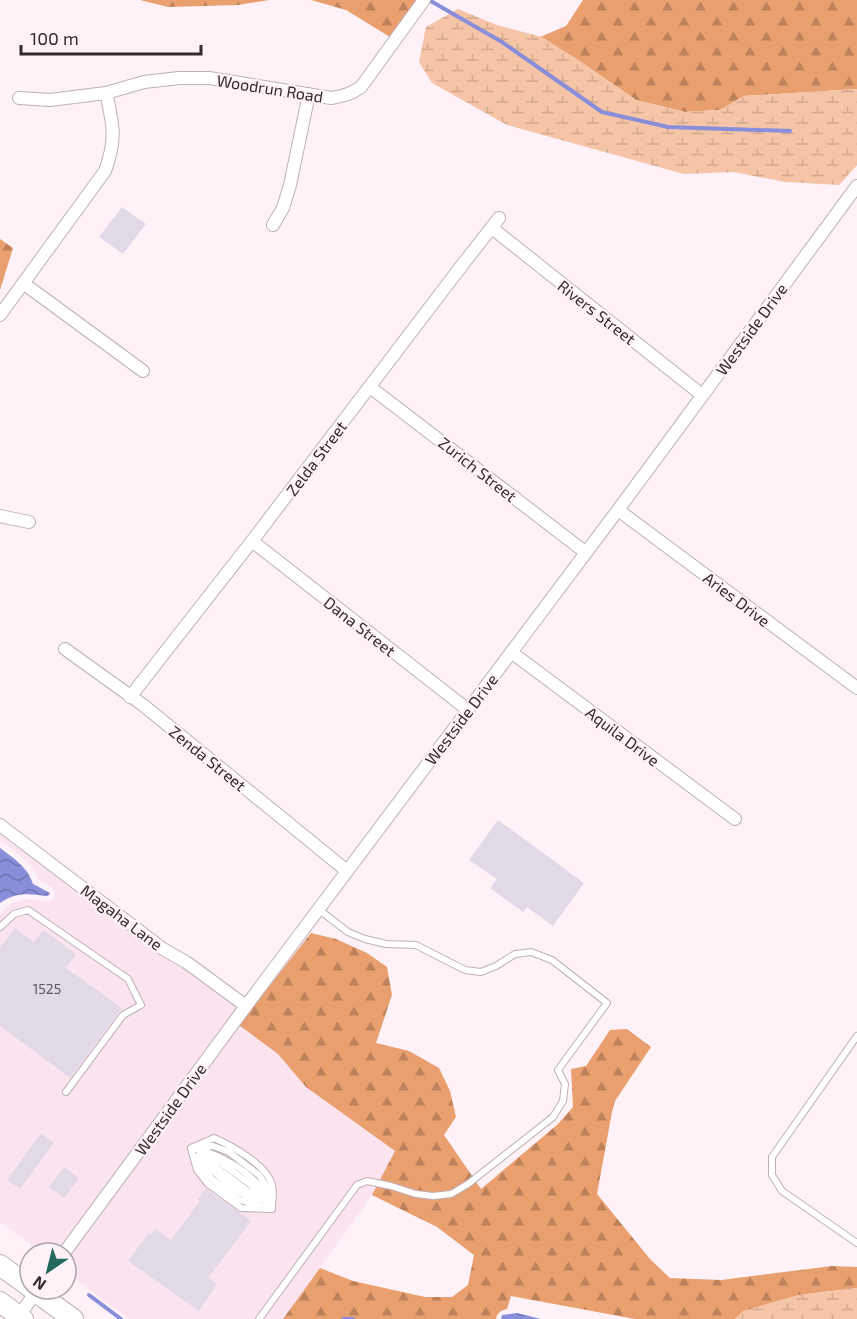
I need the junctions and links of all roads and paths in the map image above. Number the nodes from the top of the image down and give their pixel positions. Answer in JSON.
{"nodes":[{"id":1,"x":424,"y":0,"type":"edge"},
{"id":2,"x":106,"y":93,"type":"junction"},
{"id":3,"x":309,"y":94,"type":"junction"},
{"id":4,"x":19,"y":98,"type":"dead end"},
{"id":5,"x":857,"y":186,"type":"edge"},
{"id":6,"x":496,"y":223,"type":"joint"},
{"id":7,"x":273,"y":225,"type":"dead end"},
{"id":8,"x":23,"y":283,"type":"junction"},
{"id":9,"x":0,"y":315,"type":"edge"},
{"id":10,"x":142,"y":371,"type":"dead end"},
{"id":11,"x":370,"y":387,"type":"junction"},
{"id":12,"x":702,"y":395,"type":"junction"},
{"id":13,"x":618,"y":510,"type":"junction"},
{"id":14,"x":0,"y":516,"type":"edge"},
{"id":15,"x":29,"y":522,"type":"dead end"},
{"id":16,"x":252,"y":542,"type":"junction"},
{"id":17,"x":585,"y":552,"type":"junction"},
{"id":18,"x":65,"y":649,"type":"dead end"},
{"id":19,"x":511,"y":652,"type":"junction"},
{"id":20,"x":857,"y":688,"type":"edge"},
{"id":21,"x":130,"y":697,"type":"junction"},
{"id":22,"x":468,"y":710,"type":"junction"},
{"id":23,"x":735,"y":819,"type":"dead end"},
{"id":24,"x":0,"y":825,"type":"edge"},
{"id":25,"x":348,"y":871,"type":"junction"},
{"id":26,"x":318,"y":909,"type":"junction"},
{"id":27,"x":0,"y":927,"type":"edge"},
{"id":28,"x":246,"y":1006,"type":"junction"},
{"id":29,"x":857,"y":1036,"type":"edge"},
{"id":30,"x":66,"y":1092,"type":"dead end"},
{"id":31,"x":191,"y":1148,"type":"junction"},
{"id":32,"x":272,"y":1209,"type":"junction"},
{"id":33,"x":73,"y":1241,"type":"edge"},
{"id":34,"x":857,"y":1244,"type":"edge"},
{"id":35,"x":3,"y":1268,"type":"edge"},
{"id":36,"x":18,"y":1278,"type":"edge"},
{"id":37,"x":29,"y":1301,"type":"edge"},
{"id":38,"x":50,"y":1301,"type":"edge"},
{"id":39,"x":0,"y":1302,"type":"edge"},
{"id":40,"x":21,"y":1318,"type":"edge"},
{"id":41,"x":73,"y":1319,"type":"edge"},
{"id":42,"x":259,"y":1319,"type":"edge"}],
"edges":[{"from":1,"to":3,"type":"street","name":"Woodrun Road"},
{"from":2,"to":3,"type":"street","name":"Woodrun Road"},
{"from":2,"to":4,"type":"street","name":"Woodrun Road"},
{"from":2,"to":8,"type":"street"},
{"from":3,"to":7,"type":"street"},
{"from":5,"to":12,"type":"street","name":"Westside Drive"},
{"from":6,"to":11,"type":"street","name":"Zelda Street"},
{"from":6,"to":12,"type":"street","name":"Rivers Street"},
{"from":8,"to":9,"type":"street"},
{"from":8,"to":10,"type":"street"},
{"from":11,"to":16,"type":"street","name":"Zelda Street"},
{"from":11,"to":17,"type":"street","name":"Zurich Street"},
{"from":12,"to":13,"type":"street","name":"Westside Drive"},
{"from":13,"to":17,"type":"street","name":"Westside Drive"},
{"from":13,"to":20,"type":"street","name":"Aries Drive"},
{"from":14,"to":15,"type":"street"},
{"from":16,"to":21,"type":"street","name":"Zelda Street"},
{"from":16,"to":22,"type":"street","name":"Dana Street"},
{"from":17,"to":19,"type":"street","name":"Westside Drive"},
{"from":18,"to":21,"type":"street","name":"Zenda Street"},
{"from":19,"to":22,"type":"street","name":"Westside Drive"},
{"from":19,"to":23,"type":"street","name":"Aquila Drive"},
{"from":21,"to":25,"type":"street","name":"Zenda Street"},
{"from":22,"to":25,"type":"street","name":"Westside Drive"},
{"from":24,"to":28,"type":"street","name":"Magaha Lane"},
{"from":25,"to":26,"type":"street","name":"Westside Drive"},
{"from":26,"to":28,"type":"street","name":"Westside Drive"},
{"from":26,"to":42,"type":"lane"},
{"from":27,"to":30,"type":"lane"},
{"from":28,"to":33,"type":"street","name":"Westside Drive"},
{"from":29,"to":34,"type":"lane"},
{"from":31,"to":32,"type":"lane"},
{"from":31,"to":32,"type":"lane"},
{"from":31,"to":32,"type":"lane"},
{"from":31,"to":32,"type":"lane"},
{"from":35,"to":36,"type":"main road"},
{"from":37,"to":40,"type":"street"},
{"from":38,"to":41,"type":"main road"},
{"from":39,"to":40,"type":"main road"}]}
